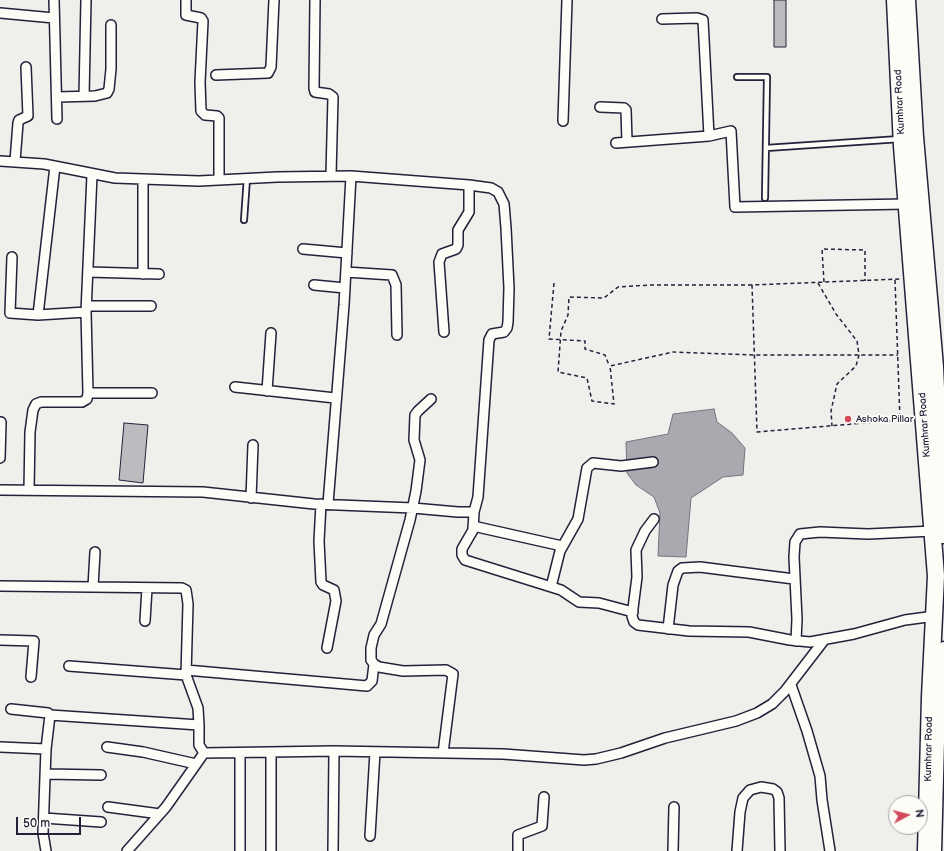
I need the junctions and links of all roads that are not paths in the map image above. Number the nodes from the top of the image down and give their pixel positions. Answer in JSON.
{"nodes":[{"id":1,"x":54,"y":0,"type":"edge"},
{"id":2,"x":86,"y":0,"type":"edge"},
{"id":3,"x":186,"y":0,"type":"edge"},
{"id":4,"x":274,"y":0,"type":"edge"},
{"id":5,"x":315,"y":0,"type":"edge"},
{"id":6,"x":567,"y":0,"type":"edge"},
{"id":7,"x":895,"y":0,"type":"edge"},
{"id":8,"x":907,"y":0,"type":"edge"},
{"id":9,"x":0,"y":13,"type":"edge"},
{"id":10,"x":54,"y":18,"type":"junction"},
{"id":11,"x":662,"y":19,"type":"dead end"},
{"id":12,"x":111,"y":26,"type":"dead end"},
{"id":13,"x":26,"y":67,"type":"dead end"},
{"id":14,"x":216,"y":75,"type":"dead end"},
{"id":15,"x":737,"y":77,"type":"dead end"},
{"id":16,"x":84,"y":96,"type":"junction"},
{"id":17,"x":57,"y":97,"type":"junction"},
{"id":18,"x":600,"y":107,"type":"dead end"},
{"id":19,"x":57,"y":119,"type":"dead end"},
{"id":20,"x":563,"y":122,"type":"dead end"},
{"id":21,"x":709,"y":136,"type":"junction"},
{"id":22,"x":901,"y":138,"type":"junction"},
{"id":23,"x":627,"y":142,"type":"junction"},
{"id":24,"x":616,"y":143,"type":"dead end"},
{"id":25,"x":766,"y":148,"type":"junction"},
{"id":26,"x":0,"y":161,"type":"edge"},
{"id":27,"x":15,"y":161,"type":"junction"},
{"id":28,"x":55,"y":166,"type":"junction"},
{"id":29,"x":92,"y":175,"type":"junction"},
{"id":30,"x":331,"y":176,"type":"junction"},
{"id":31,"x":351,"y":176,"type":"junction"},
{"id":32,"x":247,"y":178,"type":"junction"},
{"id":33,"x":143,"y":180,"type":"junction"},
{"id":34,"x":219,"y":180,"type":"junction"},
{"id":35,"x":469,"y":185,"type":"junction"},
{"id":36,"x":765,"y":198,"type":"dead end"},
{"id":37,"x":907,"y":204,"type":"junction"},
{"id":38,"x":244,"y":220,"type":"dead end"},
{"id":39,"x":918,"y":247,"type":"junction"},
{"id":40,"x":303,"y":249,"type":"dead end"},
{"id":41,"x":347,"y":253,"type":"junction"},
{"id":42,"x":12,"y":257,"type":"dead end"},
{"id":43,"x":88,"y":272,"type":"junction"},
{"id":44,"x":346,"y":272,"type":"junction"},
{"id":45,"x":144,"y":274,"type":"junction"},
{"id":46,"x":159,"y":274,"type":"dead end"},
{"id":47,"x":314,"y":285,"type":"dead end"},
{"id":48,"x":345,"y":288,"type":"junction"},
{"id":49,"x":151,"y":306,"type":"dead end"},
{"id":50,"x":86,"y":309,"type":"junction"},
{"id":51,"x":0,"y":312,"type":"edge"},
{"id":52,"x":10,"y":313,"type":"junction"},
{"id":53,"x":38,"y":315,"type":"junction"},
{"id":54,"x":444,"y":332,"type":"dead end"},
{"id":55,"x":271,"y":333,"type":"dead end"},
{"id":56,"x":397,"y":335,"type":"dead end"},
{"id":57,"x":236,"y":387,"type":"dead end"},
{"id":58,"x":267,"y":391,"type":"junction"},
{"id":59,"x":88,"y":393,"type":"junction"},
{"id":60,"x":152,"y":393,"type":"dead end"},
{"id":61,"x":335,"y":398,"type":"junction"},
{"id":62,"x":431,"y":399,"type":"dead end"},
{"id":63,"x":1,"y":422,"type":"edge"},
{"id":64,"x":253,"y":445,"type":"dead end"},
{"id":65,"x":0,"y":458,"type":"edge"},
{"id":66,"x":653,"y":462,"type":"dead end"},
{"id":67,"x":0,"y":490,"type":"edge"},
{"id":68,"x":29,"y":490,"type":"junction"},
{"id":69,"x":251,"y":498,"type":"junction"},
{"id":70,"x":324,"y":504,"type":"junction"},
{"id":71,"x":413,"y":508,"type":"junction"},
{"id":72,"x":474,"y":512,"type":"junction"},
{"id":73,"x":654,"y":519,"type":"dead end"},
{"id":74,"x":473,"y":526,"type":"junction"},
{"id":75,"x":933,"y":531,"type":"junction"},
{"id":76,"x":562,"y":546,"type":"junction"},
{"id":77,"x":95,"y":552,"type":"dead end"},
{"id":78,"x":944,"y":554,"type":"edge"},
{"id":79,"x":794,"y":579,"type":"junction"},
{"id":80,"x":0,"y":586,"type":"edge"},
{"id":81,"x":93,"y":587,"type":"junction"},
{"id":82,"x":551,"y":587,"type":"junction"},
{"id":83,"x":147,"y":588,"type":"junction"},
{"id":84,"x":632,"y":612,"type":"junction"},
{"id":85,"x":935,"y":616,"type":"junction"},
{"id":86,"x":145,"y":621,"type":"dead end"},
{"id":87,"x":668,"y":629,"type":"junction"},
{"id":88,"x":0,"y":640,"type":"edge"},
{"id":89,"x":825,"y":640,"type":"junction"},
{"id":90,"x":796,"y":641,"type":"junction"},
{"id":91,"x":327,"y":648,"type":"dead end"},
{"id":92,"x":939,"y":653,"type":"edge"},
{"id":93,"x":374,"y":664,"type":"junction"},
{"id":94,"x":69,"y":666,"type":"dead end"},
{"id":95,"x":186,"y":673,"type":"junction"},
{"id":96,"x":31,"y":677,"type":"dead end"},
{"id":97,"x":791,"y":685,"type":"junction"},
{"id":98,"x":11,"y":709,"type":"dead end"},
{"id":99,"x":50,"y":715,"type":"junction"},
{"id":100,"x":199,"y":725,"type":"junction"},
{"id":101,"x":0,"y":747,"type":"edge"},
{"id":102,"x":107,"y":747,"type":"dead end"},
{"id":103,"x":46,"y":749,"type":"junction"},
{"id":104,"x":334,"y":751,"type":"junction"},
{"id":105,"x":271,"y":752,"type":"junction"},
{"id":106,"x":375,"y":752,"type":"junction"},
{"id":107,"x":204,"y":753,"type":"junction"},
{"id":108,"x":240,"y":753,"type":"junction"},
{"id":109,"x":442,"y":753,"type":"junction"},
{"id":110,"x":196,"y":764,"type":"junction"},
{"id":111,"x":46,"y":774,"type":"junction"},
{"id":112,"x":101,"y":775,"type":"dead end"},
{"id":113,"x":544,"y":797,"type":"dead end"},
{"id":114,"x":108,"y":807,"type":"dead end"},
{"id":115,"x":674,"y":807,"type":"dead end"},
{"id":116,"x":160,"y":814,"type":"junction"},
{"id":117,"x":44,"y":818,"type":"junction"},
{"id":118,"x":101,"y":822,"type":"dead end"},
{"id":119,"x":370,"y":836,"type":"dead end"},
{"id":120,"x":46,"y":851,"type":"edge"},
{"id":121,"x":127,"y":851,"type":"edge"},
{"id":122,"x":240,"y":851,"type":"edge"},
{"id":123,"x":271,"y":851,"type":"edge"},
{"id":124,"x":333,"y":851,"type":"edge"},
{"id":125,"x":518,"y":851,"type":"edge"},
{"id":126,"x":673,"y":851,"type":"edge"},
{"id":127,"x":737,"y":851,"type":"edge"},
{"id":128,"x":780,"y":851,"type":"edge"},
{"id":129,"x":830,"y":851,"type":"edge"},
{"id":130,"x":926,"y":851,"type":"edge"},
{"id":131,"x":935,"y":851,"type":"edge"}],
"edges":[{"from":1,"to":10,"type":"street"},
{"from":2,"to":16,"type":"street"},
{"from":3,"to":34,"type":"street"},
{"from":4,"to":14,"type":"street"},
{"from":5,"to":30,"type":"street"},
{"from":6,"to":20,"type":"street"},
{"from":7,"to":22,"type":"highway","name":"Kumhrar Road"},
{"from":8,"to":39,"type":"highway","name":"Kumhrar Road"},
{"from":9,"to":10,"type":"street"},
{"from":10,"to":17,"type":"street"},
{"from":11,"to":21,"type":"street"},
{"from":12,"to":16,"type":"street"},
{"from":13,"to":27,"type":"street"},
{"from":15,"to":25,"type":"lane"},
{"from":16,"to":17,"type":"street"},
{"from":17,"to":19,"type":"street"},
{"from":18,"to":23,"type":"street"},
{"from":21,"to":23,"type":"street"},
{"from":21,"to":37,"type":"street"},
{"from":22,"to":25,"type":"lane"},
{"from":22,"to":37,"type":"highway","name":"Kumhrar Road"},
{"from":23,"to":24,"type":"street"},
{"from":25,"to":36,"type":"lane"},
{"from":26,"to":27,"type":"street"},
{"from":27,"to":28,"type":"street"},
{"from":28,"to":29,"type":"street"},
{"from":28,"to":53,"type":"street"},
{"from":29,"to":33,"type":"street"},
{"from":29,"to":43,"type":"street"},
{"from":30,"to":31,"type":"street"},
{"from":30,"to":32,"type":"street"},
{"from":31,"to":35,"type":"street"},
{"from":31,"to":41,"type":"street"},
{"from":32,"to":34,"type":"street"},
{"from":32,"to":38,"type":"lane"},
{"from":33,"to":34,"type":"street"},
{"from":33,"to":45,"type":"street"},
{"from":35,"to":54,"type":"street"},
{"from":35,"to":72,"type":"street"},
{"from":37,"to":39,"type":"highway","name":"Kumhrar Road"},
{"from":39,"to":75,"type":"highway","name":"Kumhrar Road"},
{"from":39,"to":78,"type":"highway","name":"Kumhrar Road"},
{"from":40,"to":41,"type":"street"},
{"from":41,"to":44,"type":"street"},
{"from":42,"to":52,"type":"street"},
{"from":43,"to":45,"type":"street"},
{"from":43,"to":50,"type":"street"},
{"from":44,"to":48,"type":"street"},
{"from":44,"to":56,"type":"street"},
{"from":45,"to":46,"type":"street"},
{"from":47,"to":48,"type":"street"},
{"from":48,"to":61,"type":"street"},
{"from":49,"to":50,"type":"street"},
{"from":50,"to":53,"type":"street"},
{"from":50,"to":59,"type":"street"},
{"from":51,"to":52,"type":"street"},
{"from":52,"to":53,"type":"street"},
{"from":55,"to":58,"type":"street"},
{"from":57,"to":58,"type":"street"},
{"from":58,"to":61,"type":"street"},
{"from":59,"to":60,"type":"street"},
{"from":59,"to":68,"type":"street"},
{"from":61,"to":70,"type":"street"},
{"from":62,"to":71,"type":"street"},
{"from":63,"to":65,"type":"street"},
{"from":64,"to":69,"type":"street"},
{"from":66,"to":76,"type":"street"},
{"from":67,"to":68,"type":"street"},
{"from":68,"to":69,"type":"street"},
{"from":69,"to":70,"type":"street"},
{"from":70,"to":71,"type":"street"},
{"from":70,"to":91,"type":"street"},
{"from":71,"to":72,"type":"street"},
{"from":71,"to":93,"type":"street"},
{"from":72,"to":74,"type":"street"},
{"from":73,"to":84,"type":"street"},
{"from":74,"to":76,"type":"street"},
{"from":74,"to":82,"type":"street"},
{"from":75,"to":79,"type":"street"},
{"from":75,"to":85,"type":"highway","name":"Kumhrar Road"},
{"from":76,"to":82,"type":"street"},
{"from":77,"to":81,"type":"street"},
{"from":79,"to":87,"type":"street"},
{"from":79,"to":90,"type":"street"},
{"from":80,"to":81,"type":"street"},
{"from":81,"to":83,"type":"street"},
{"from":82,"to":84,"type":"street"},
{"from":83,"to":86,"type":"street"},
{"from":83,"to":95,"type":"street"},
{"from":84,"to":87,"type":"street"},
{"from":85,"to":89,"type":"street"},
{"from":85,"to":92,"type":"highway","name":"Kumhrar Road"},
{"from":87,"to":90,"type":"street"},
{"from":88,"to":96,"type":"street"},
{"from":89,"to":90,"type":"street"},
{"from":89,"to":97,"type":"street"},
{"from":92,"to":130,"type":"highway","name":"Kumhrar Road"},
{"from":92,"to":131,"type":"main road"},
{"from":93,"to":95,"type":"street"},
{"from":93,"to":109,"type":"street"},
{"from":94,"to":95,"type":"street"},
{"from":95,"to":100,"type":"street"},
{"from":97,"to":109,"type":"street"},
{"from":97,"to":129,"type":"street"},
{"from":98,"to":99,"type":"street"},
{"from":99,"to":100,"type":"street"},
{"from":99,"to":103,"type":"street"},
{"from":100,"to":107,"type":"street"},
{"from":101,"to":103,"type":"street"},
{"from":102,"to":110,"type":"street"},
{"from":103,"to":111,"type":"street"},
{"from":104,"to":105,"type":"street"},
{"from":104,"to":106,"type":"street"},
{"from":104,"to":124,"type":"street"},
{"from":105,"to":108,"type":"street"},
{"from":105,"to":123,"type":"street"},
{"from":106,"to":109,"type":"street"},
{"from":106,"to":119,"type":"street"},
{"from":107,"to":108,"type":"street"},
{"from":107,"to":110,"type":"street"},
{"from":108,"to":122,"type":"street"},
{"from":110,"to":116,"type":"street"},
{"from":111,"to":112,"type":"street"},
{"from":111,"to":117,"type":"street"},
{"from":113,"to":125,"type":"street"},
{"from":114,"to":116,"type":"street"},
{"from":115,"to":126,"type":"street"},
{"from":116,"to":121,"type":"street"},
{"from":117,"to":118,"type":"street"},
{"from":117,"to":120,"type":"street"},
{"from":127,"to":128,"type":"street"}]}
